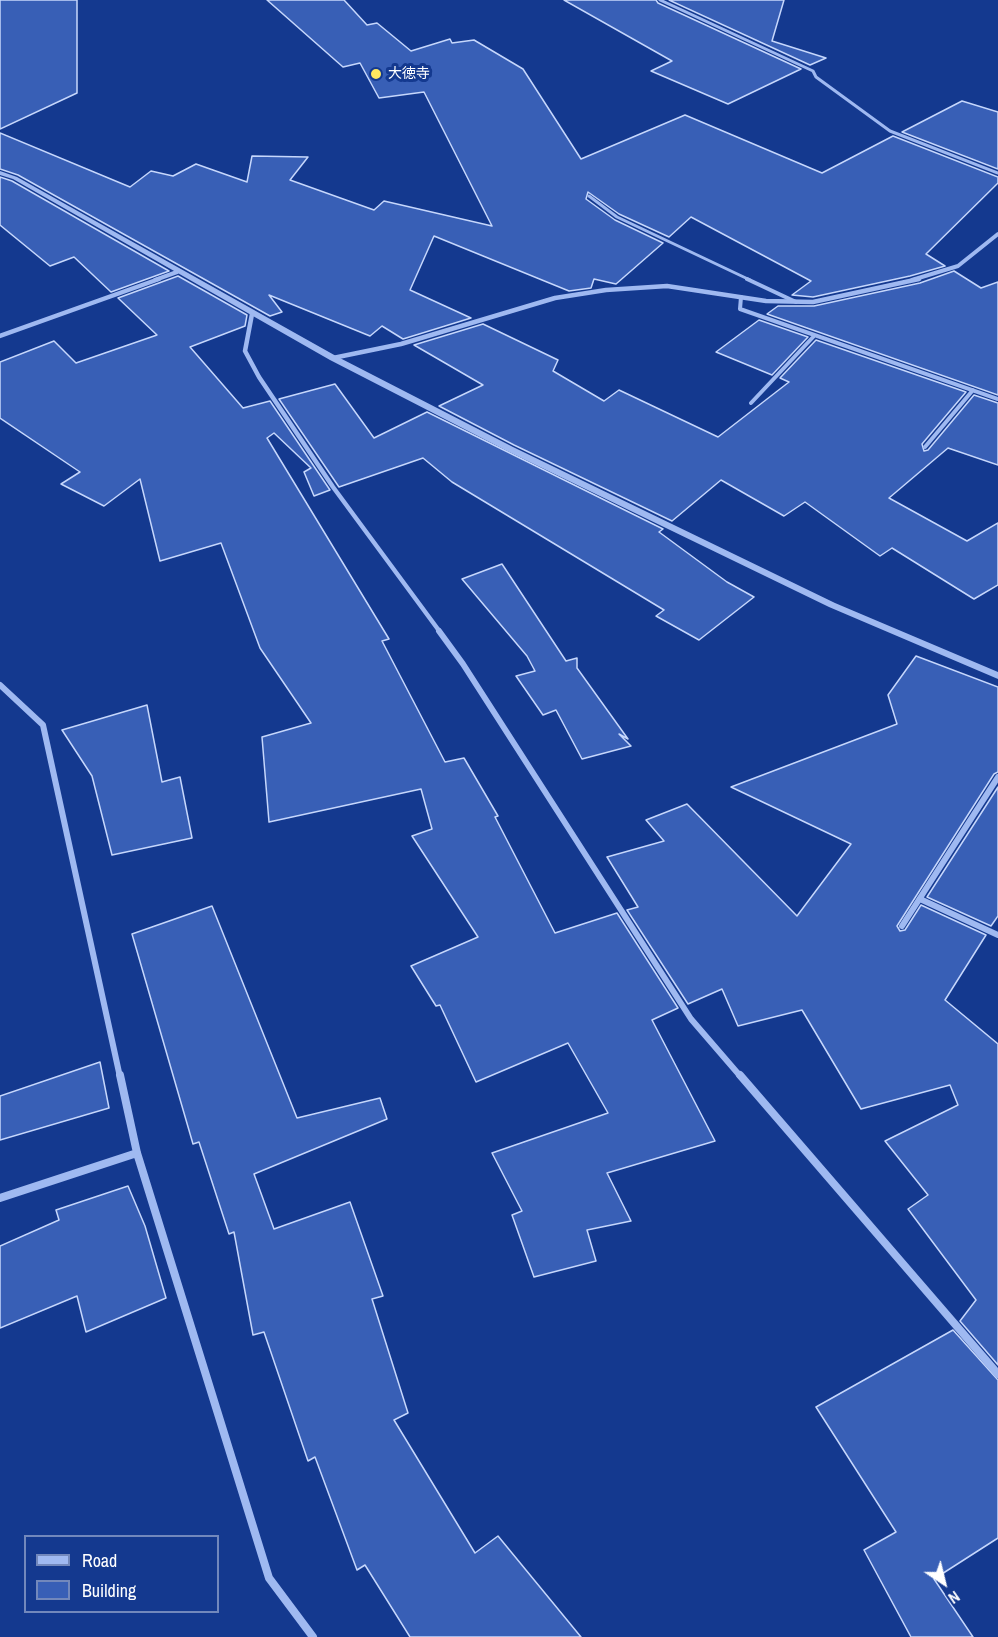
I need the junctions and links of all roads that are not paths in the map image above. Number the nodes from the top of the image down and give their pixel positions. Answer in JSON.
{"nodes":[{"id":1,"x":660,"y":0,"type":"edge"},
{"id":2,"x":0,"y":172,"type":"edge"},
{"id":3,"x":998,"y":173,"type":"edge"},
{"id":4,"x":589,"y":196,"type":"dead end"},
{"id":5,"x":998,"y":234,"type":"edge"},
{"id":6,"x":177,"y":272,"type":"junction"},
{"id":7,"x":741,"y":297,"type":"junction"},
{"id":8,"x":796,"y":302,"type":"junction"},
{"id":9,"x":252,"y":314,"type":"junction"},
{"id":10,"x":815,"y":335,"type":"junction"},
{"id":11,"x":0,"y":336,"type":"edge"},
{"id":12,"x":333,"y":358,"type":"junction"},
{"id":13,"x":973,"y":390,"type":"junction"},
{"id":14,"x":998,"y":399,"type":"edge"},
{"id":15,"x":751,"y":403,"type":"dead end"},
{"id":16,"x":925,"y":447,"type":"dead end"},
{"id":17,"x":998,"y":676,"type":"edge"},
{"id":18,"x":0,"y":685,"type":"edge"},
{"id":19,"x":998,"y":777,"type":"edge"},
{"id":20,"x":920,"y":899,"type":"junction"},
{"id":21,"x":903,"y":926,"type":"dead end"},
{"id":22,"x":998,"y":935,"type":"edge"},
{"id":23,"x":137,"y":1153,"type":"junction"},
{"id":24,"x":0,"y":1198,"type":"edge"},
{"id":25,"x":998,"y":1374,"type":"edge"},
{"id":26,"x":313,"y":1637,"type":"edge"}],
"edges":[{"from":1,"to":3,"type":"lane"},
{"from":2,"to":6,"type":"street"},
{"from":4,"to":8,"type":"lane"},
{"from":5,"to":8,"type":"street"},
{"from":6,"to":9,"type":"street"},
{"from":6,"to":11,"type":"street"},
{"from":7,"to":8,"type":"street"},
{"from":7,"to":10,"type":"lane"},
{"from":7,"to":12,"type":"street"},
{"from":9,"to":12,"type":"street"},
{"from":9,"to":25,"type":"street"},
{"from":10,"to":13,"type":"lane"},
{"from":10,"to":15,"type":"lane"},
{"from":12,"to":17,"type":"street"},
{"from":13,"to":14,"type":"lane"},
{"from":13,"to":16,"type":"lane"},
{"from":18,"to":23,"type":"street"},
{"from":19,"to":20,"type":"street"},
{"from":20,"to":21,"type":"street"},
{"from":20,"to":22,"type":"street"},
{"from":23,"to":24,"type":"street"},
{"from":23,"to":26,"type":"street"}]}
